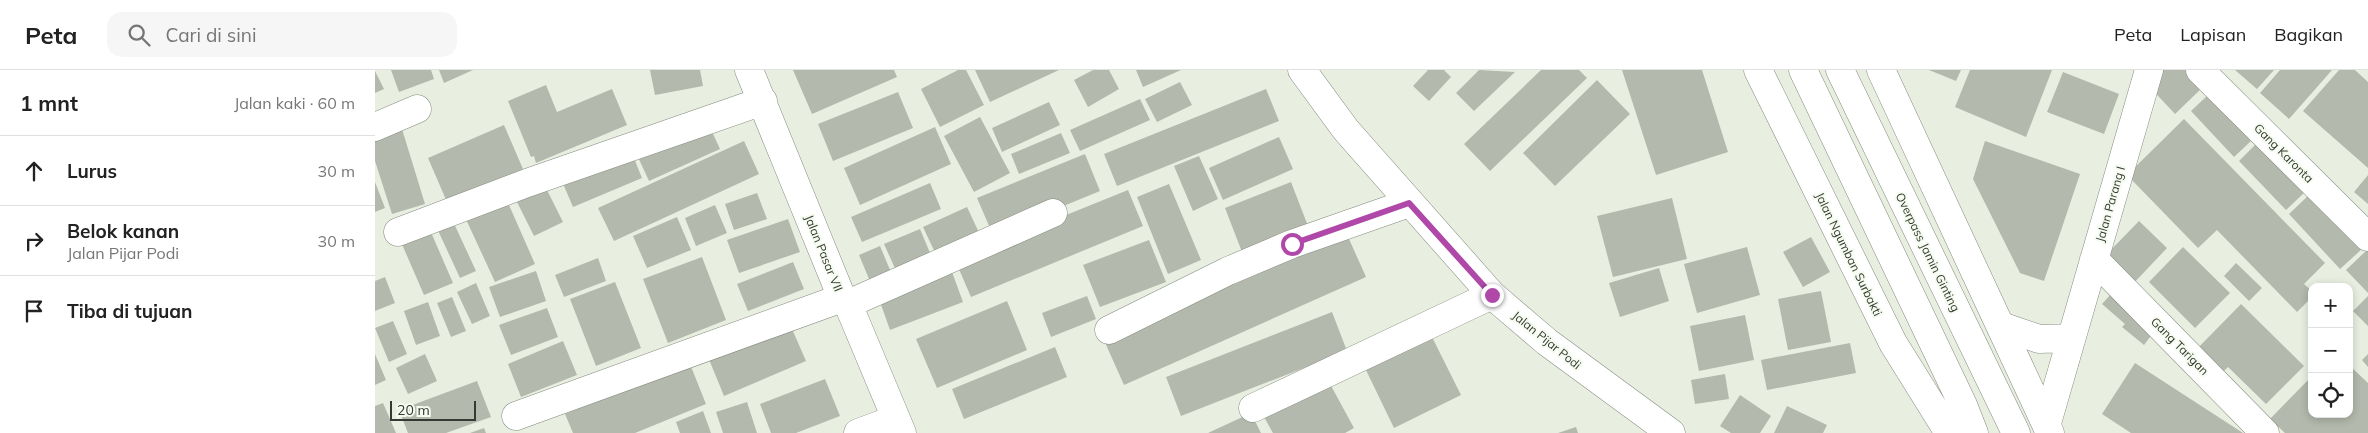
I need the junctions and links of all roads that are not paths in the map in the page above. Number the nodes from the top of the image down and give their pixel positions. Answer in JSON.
{"nodes":[{"id":1,"x":749,"y":70,"type":"edge"},
{"id":2,"x":1302,"y":70,"type":"edge"},
{"id":3,"x":1758,"y":70,"type":"edge"},
{"id":4,"x":1803,"y":70,"type":"edge"},
{"id":5,"x":1841,"y":70,"type":"edge"},
{"id":6,"x":1881,"y":70,"type":"edge"},
{"id":7,"x":2149,"y":70,"type":"edge"},
{"id":8,"x":2200,"y":70,"type":"edge"},
{"id":9,"x":763,"y":102,"type":"junction"},
{"id":10,"x":417,"y":109,"type":"dead end"},
{"id":11,"x":375,"y":127,"type":"edge"},
{"id":12,"x":1409,"y":203,"type":"junction"},
{"id":13,"x":1053,"y":213,"type":"dead end"},
{"id":14,"x":397,"y":232,"type":"dead end"},
{"id":15,"x":2368,"y":237,"type":"edge"},
{"id":16,"x":2094,"y":259,"type":"junction"},
{"id":17,"x":1492,"y":295,"type":"junction"},
{"id":18,"x":845,"y":301,"type":"junction"},
{"id":19,"x":2001,"y":326,"type":"junction"},
{"id":20,"x":1109,"y":330,"type":"dead end"},
{"id":21,"x":2071,"y":338,"type":"junction"},
{"id":22,"x":1253,"y":408,"type":"dead end"},
{"id":23,"x":516,"y":416,"type":"dead end"},
{"id":24,"x":899,"y":426,"type":"edge"},
{"id":25,"x":2048,"y":428,"type":"edge"},
{"id":26,"x":858,"y":433,"type":"edge"},
{"id":27,"x":1671,"y":433,"type":"edge"},
{"id":28,"x":1949,"y":433,"type":"edge"},
{"id":29,"x":1974,"y":433,"type":"edge"},
{"id":30,"x":2016,"y":433,"type":"edge"},
{"id":31,"x":2265,"y":433,"type":"edge"}],
"edges":[{"from":1,"to":9,"type":"main road","name":"Jalan Pasar VII"},
{"from":2,"to":12,"type":"main road","name":"Jalan Pijar Podi"},
{"from":3,"to":28,"type":"main road","name":"Jalan Ngumban Surbakti"},
{"from":4,"to":29,"type":"main road"},
{"from":5,"to":30,"type":"main road","name":"Overpass Jamin Ginting"},
{"from":6,"to":19,"type":"main road"},
{"from":7,"to":16,"type":"main road","name":"Jalan Parang I"},
{"from":8,"to":15,"type":"main road","name":"Gang Karonta"},
{"from":9,"to":14,"type":"main road"},
{"from":9,"to":18,"type":"main road","name":"Jalan Pasar VII"},
{"from":10,"to":11,"type":"main road"},
{"from":12,"to":17,"type":"main road","name":"Jalan Pijar Podi"},
{"from":12,"to":20,"type":"main road"},
{"from":13,"to":18,"type":"main road"},
{"from":16,"to":21,"type":"main road","name":"Jalan Parang I"},
{"from":16,"to":31,"type":"main road","name":"Gang Tarigan"},
{"from":17,"to":22,"type":"main road"},
{"from":17,"to":27,"type":"main road","name":"Jalan Pijar Podi"},
{"from":18,"to":23,"type":"main road"},
{"from":18,"to":24,"type":"main road","name":"Jalan Pasar VII"},
{"from":19,"to":21,"type":"main road"},
{"from":19,"to":25,"type":"main road"},
{"from":21,"to":25,"type":"main road","name":"Jalan Parang I"},
{"from":24,"to":26,"type":"main road"}]}
